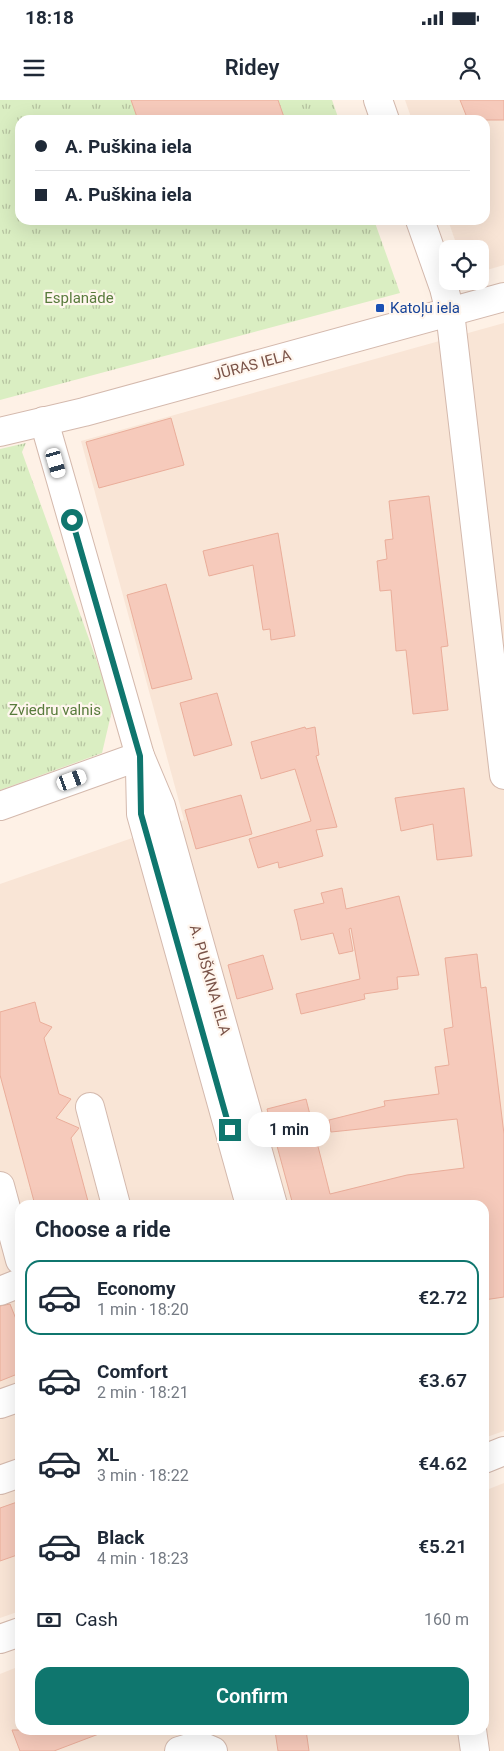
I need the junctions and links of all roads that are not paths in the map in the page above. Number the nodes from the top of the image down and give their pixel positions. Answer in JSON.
{"nodes":[{"id":1,"x":378,"y":100,"type":"edge"},
{"id":2,"x":383,"y":115,"type":"edge"},
{"id":3,"x":422,"y":225,"type":"edge"},
{"id":4,"x":504,"y":297,"type":"edge"},
{"id":5,"x":450,"y":312,"type":"junction"},
{"id":6,"x":44,"y":420,"type":"junction"},
{"id":7,"x":0,"y":432,"type":"edge"},
{"id":8,"x":140,"y":756,"type":"junction"},
{"id":9,"x":504,"y":775,"type":"edge"},
{"id":10,"x":0,"y":806,"type":"edge"},
{"id":11,"x":90,"y":1107,"type":"dead end"},
{"id":12,"x":0,"y":1186,"type":"edge"},
{"id":13,"x":115,"y":1200,"type":"edge"},
{"id":14,"x":249,"y":1200,"type":"edge"},
{"id":15,"x":273,"y":1200,"type":"edge"},
{"id":16,"x":15,"y":1242,"type":"edge"},
{"id":17,"x":15,"y":1285,"type":"edge"},
{"id":18,"x":0,"y":1291,"type":"edge"},
{"id":19,"x":15,"y":1399,"type":"edge"},
{"id":20,"x":0,"y":1404,"type":"edge"},
{"id":21,"x":504,"y":1451,"type":"edge"},
{"id":22,"x":489,"y":1456,"type":"edge"},
{"id":23,"x":15,"y":1475,"type":"edge"},
{"id":24,"x":0,"y":1480,"type":"edge"},
{"id":25,"x":15,"y":1634,"type":"edge"},
{"id":26,"x":0,"y":1640,"type":"edge"},
{"id":27,"x":473,"y":1735,"type":"edge"},
{"id":28,"x":179,"y":1751,"type":"edge"},
{"id":29,"x":213,"y":1751,"type":"edge"},
{"id":30,"x":475,"y":1751,"type":"edge"}],
"edges":[{"from":1,"to":2,"type":"street"},
{"from":3,"to":5,"type":"street"},
{"from":4,"to":5,"type":"street","name":"JŪRAS IELA"},
{"from":5,"to":6,"type":"street","name":"JŪRAS IELA"},
{"from":5,"to":9,"type":"street"},
{"from":6,"to":7,"type":"street","name":"JŪRAS IELA"},
{"from":6,"to":8,"type":"street","name":"A. PUŠKINA IELA"},
{"from":8,"to":10,"type":"street"},
{"from":8,"to":14,"type":"street","name":"A. PUŠKINA IELA"},
{"from":8,"to":15,"type":"street","name":"A. PUŠKINA IELA"},
{"from":11,"to":13,"type":"street"},
{"from":12,"to":16,"type":"street"},
{"from":17,"to":18,"type":"street"},
{"from":19,"to":20,"type":"street"},
{"from":21,"to":22,"type":"street"},
{"from":23,"to":24,"type":"street"},
{"from":25,"to":26,"type":"street"},
{"from":27,"to":30,"type":"street"},
{"from":28,"to":29,"type":"street"}]}
